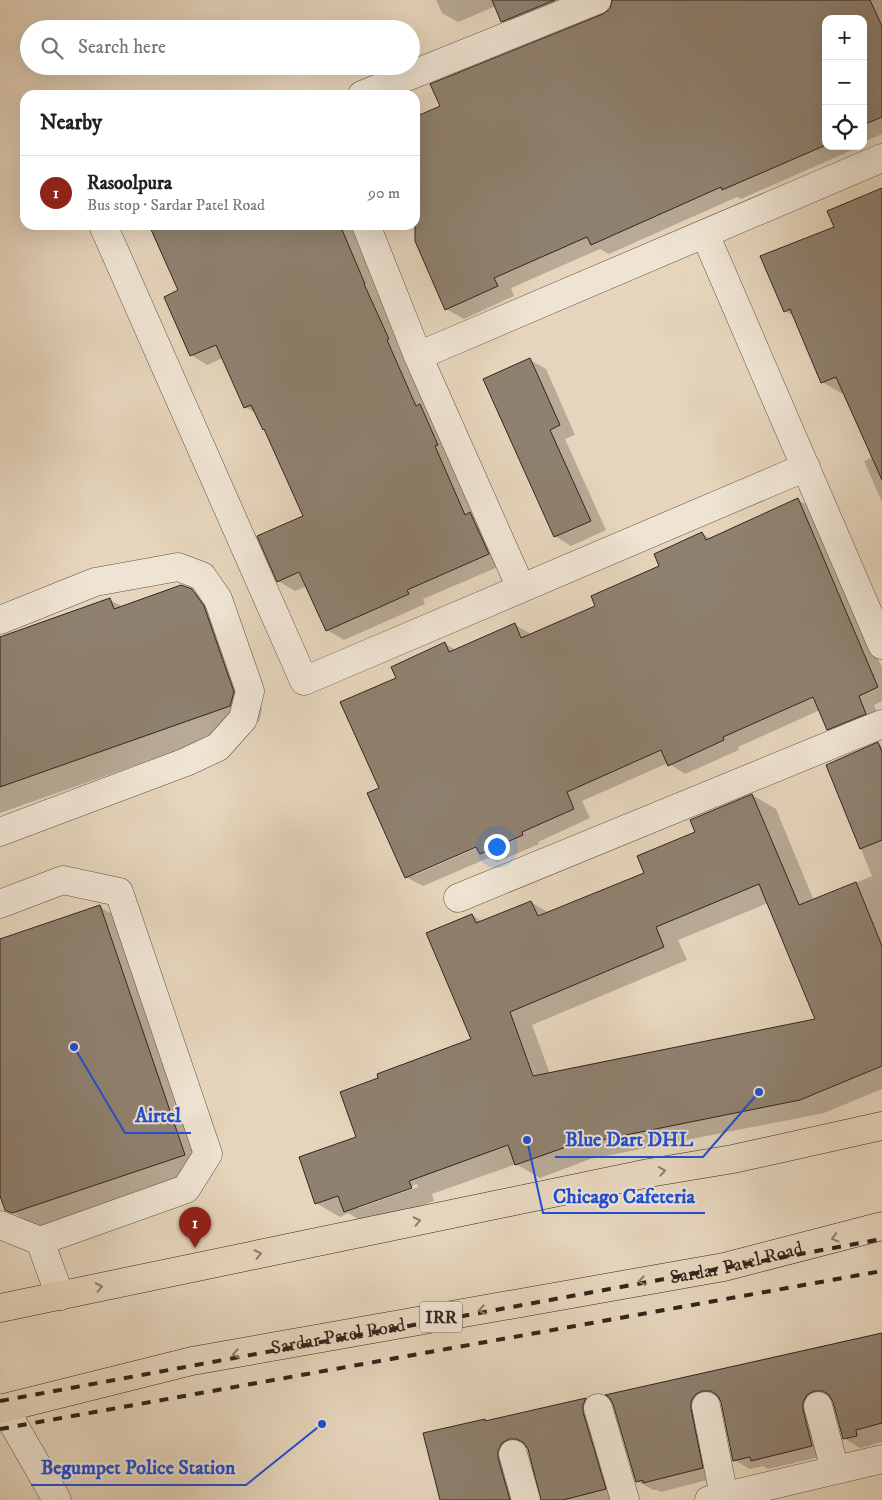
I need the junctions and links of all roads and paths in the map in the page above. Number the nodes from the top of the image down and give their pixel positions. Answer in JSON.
{"nodes":[{"id":1,"x":597,"y":0,"type":"edge"},
{"id":2,"x":420,"y":72,"type":"edge"},
{"id":3,"x":411,"y":75,"type":"edge"},
{"id":4,"x":374,"y":90,"type":"edge"},
{"id":5,"x":882,"y":158,"type":"edge"},
{"id":6,"x":104,"y":230,"type":"edge"},
{"id":7,"x":368,"y":230,"type":"edge"},
{"id":8,"x":705,"y":234,"type":"junction"},
{"id":9,"x":418,"y":356,"type":"junction"},
{"id":10,"x":806,"y":468,"type":"junction"},
{"id":11,"x":521,"y":588,"type":"junction"},
{"id":12,"x":0,"y":620,"type":"edge"},
{"id":13,"x":882,"y":645,"type":"edge"},
{"id":14,"x":882,"y":724,"type":"edge"},
{"id":15,"x":0,"y":832,"type":"edge"},
{"id":16,"x":458,"y":898,"type":"dead end"},
{"id":17,"x":0,"y":904,"type":"edge"},
{"id":18,"x":882,"y":1126,"type":"edge"},
{"id":19,"x":0,"y":1225,"type":"edge"},
{"id":20,"x":882,"y":1226,"type":"edge"},
{"id":21,"x":40,"y":1241,"type":"junction"},
{"id":22,"x":60,"y":1296,"type":"junction"},
{"id":23,"x":0,"y":1308,"type":"edge"},
{"id":24,"x":706,"y":1406,"type":"dead end"},
{"id":25,"x":818,"y":1406,"type":"dead end"},
{"id":26,"x":2,"y":1408,"type":"edge"},
{"id":27,"x":598,"y":1408,"type":"dead end"},
{"id":28,"x":513,"y":1454,"type":"dead end"},
{"id":29,"x":882,"y":1459,"type":"edge"},
{"id":30,"x":835,"y":1470,"type":"junction"},
{"id":31,"x":717,"y":1498,"type":"edge"},
{"id":32,"x":57,"y":1500,"type":"edge"},
{"id":33,"x":526,"y":1500,"type":"edge"},
{"id":34,"x":625,"y":1500,"type":"edge"}],
"edges":[{"from":1,"to":2,"type":"street"},
{"from":3,"to":4,"type":"street"},
{"from":5,"to":8,"type":"street"},
{"from":6,"to":11,"type":"street"},
{"from":7,"to":9,"type":"street"},
{"from":8,"to":9,"type":"street"},
{"from":8,"to":10,"type":"street"},
{"from":9,"to":11,"type":"street"},
{"from":10,"to":11,"type":"street"},
{"from":10,"to":13,"type":"street"},
{"from":12,"to":15,"type":"street"},
{"from":14,"to":16,"type":"street"},
{"from":17,"to":21,"type":"street"},
{"from":22,"to":18,"type":"main road","one_way":true},
{"from":19,"to":21,"type":"street"},
{"from":20,"to":26,"type":"main road","name":"Sardar Patel Road","number":"IRR","one_way":true},
{"from":21,"to":22,"type":"street"},
{"from":22,"to":23,"type":"main road"},
{"from":24,"to":31,"type":"street"},
{"from":25,"to":30,"type":"street"},
{"from":26,"to":32,"type":"street"},
{"from":27,"to":34,"type":"street"},
{"from":28,"to":33,"type":"street"},
{"from":29,"to":30,"type":"street"},
{"from":30,"to":31,"type":"street"}]}
